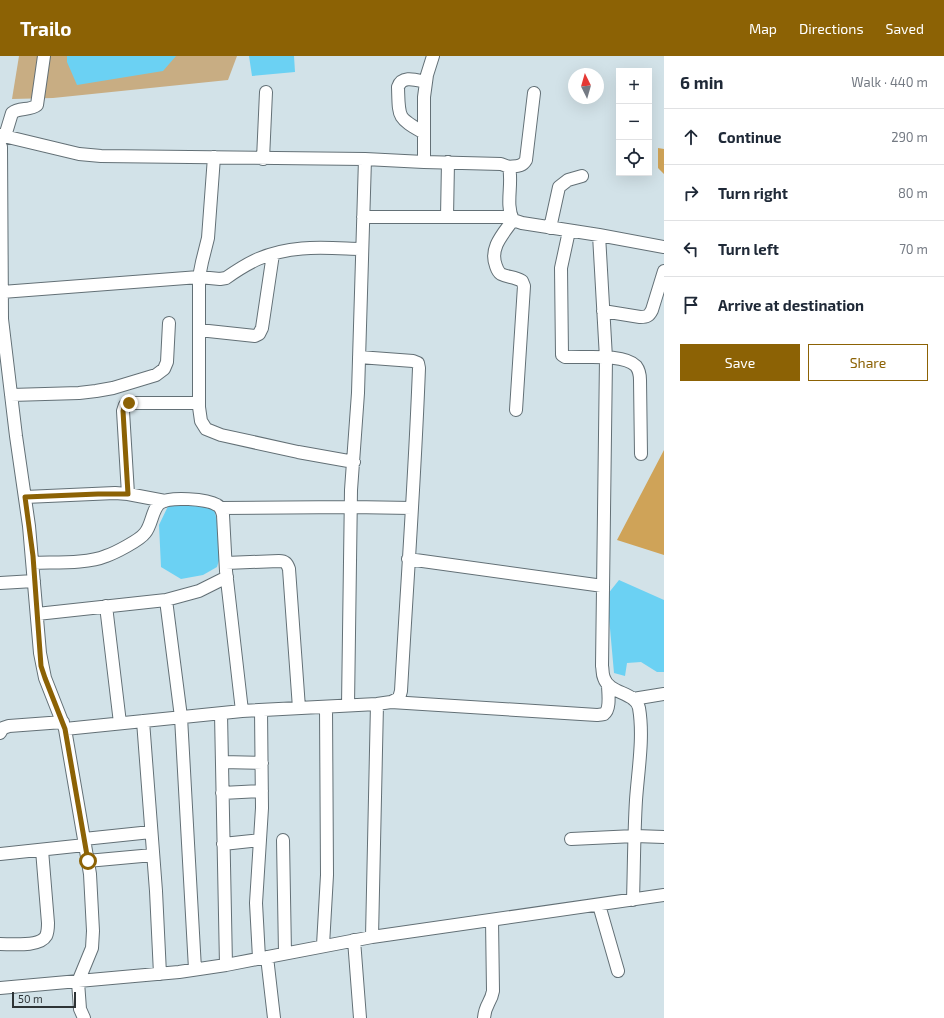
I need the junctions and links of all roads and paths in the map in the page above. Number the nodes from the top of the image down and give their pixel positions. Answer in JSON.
{"nodes":[{"id":1,"x":44,"y":56,"type":"edge"},
{"id":2,"x":433,"y":56,"type":"edge"},
{"id":3,"x":426,"y":82,"type":"junction"},
{"id":4,"x":266,"y":92,"type":"dead end"},
{"id":5,"x":534,"y":93,"type":"dead end"},
{"id":6,"x":424,"y":133,"type":"junction"},
{"id":7,"x":2,"y":139,"type":"edge"},
{"id":8,"x":214,"y":158,"type":"junction"},
{"id":9,"x":263,"y":159,"type":"junction"},
{"id":10,"x":365,"y":159,"type":"junction"},
{"id":11,"x":424,"y":162,"type":"junction"},
{"id":12,"x":448,"y":162,"type":"junction"},
{"id":13,"x":509,"y":167,"type":"junction"},
{"id":14,"x":582,"y":176,"type":"dead end"},
{"id":15,"x":363,"y":217,"type":"junction"},
{"id":16,"x":447,"y":217,"type":"junction"},
{"id":17,"x":512,"y":219,"type":"junction"},
{"id":18,"x":550,"y":228,"type":"junction"},
{"id":19,"x":569,"y":231,"type":"junction"},
{"id":20,"x":599,"y":235,"type":"junction"},
{"id":21,"x":664,"y":247,"type":"edge"},
{"id":22,"x":362,"y":249,"type":"junction"},
{"id":23,"x":273,"y":254,"type":"junction"},
{"id":24,"x":664,"y":271,"type":"edge"},
{"id":25,"x":199,"y":277,"type":"junction"},
{"id":26,"x":2,"y":292,"type":"junction"},
{"id":27,"x":603,"y":310,"type":"junction"},
{"id":28,"x":1,"y":319,"type":"edge"},
{"id":29,"x":169,"y":323,"type":"dead end"},
{"id":30,"x":199,"y":330,"type":"junction"},
{"id":31,"x":359,"y":357,"type":"junction"},
{"id":32,"x":606,"y":358,"type":"junction"},
{"id":33,"x":4,"y":363,"type":"edge"},
{"id":34,"x":11,"y":395,"type":"junction"},
{"id":35,"x":199,"y":403,"type":"junction"},
{"id":36,"x":516,"y":410,"type":"dead end"},
{"id":37,"x":641,"y":454,"type":"dead end"},
{"id":38,"x":354,"y":462,"type":"junction"},
{"id":39,"x":128,"y":494,"type":"junction"},
{"id":40,"x":25,"y":497,"type":"junction"},
{"id":41,"x":164,"y":501,"type":"junction"},
{"id":42,"x":351,"y":507,"type":"junction"},
{"id":43,"x":221,"y":508,"type":"junction"},
{"id":44,"x":412,"y":508,"type":"junction"},
{"id":45,"x":408,"y":559,"type":"junction"},
{"id":46,"x":33,"y":563,"type":"junction"},
{"id":47,"x":226,"y":563,"type":"junction"},
{"id":48,"x":227,"y":577,"type":"junction"},
{"id":49,"x":34,"y":581,"type":"junction"},
{"id":50,"x":0,"y":584,"type":"edge"},
{"id":51,"x":603,"y":586,"type":"junction"},
{"id":52,"x":166,"y":600,"type":"junction"},
{"id":53,"x":106,"y":606,"type":"junction"},
{"id":54,"x":37,"y":614,"type":"junction"},
{"id":55,"x":608,"y":685,"type":"junction"},
{"id":56,"x":664,"y":694,"type":"edge"},
{"id":57,"x":633,"y":699,"type":"junction"},
{"id":58,"x":391,"y":702,"type":"junction"},
{"id":59,"x":377,"y":704,"type":"junction"},
{"id":60,"x":348,"y":706,"type":"junction"},
{"id":61,"x":326,"y":707,"type":"junction"},
{"id":62,"x":298,"y":708,"type":"junction"},
{"id":63,"x":261,"y":710,"type":"junction"},
{"id":64,"x":242,"y":711,"type":"junction"},
{"id":65,"x":221,"y":714,"type":"junction"},
{"id":66,"x":181,"y":717,"type":"junction"},
{"id":67,"x":143,"y":721,"type":"junction"},
{"id":68,"x":120,"y":724,"type":"junction"},
{"id":69,"x":64,"y":725,"type":"junction"},
{"id":70,"x":0,"y":733,"type":"edge"},
{"id":71,"x":222,"y":762,"type":"junction"},
{"id":72,"x":262,"y":763,"type":"junction"},
{"id":73,"x":262,"y":791,"type":"junction"},
{"id":74,"x":222,"y":793,"type":"junction"},
{"id":75,"x":151,"y":832,"type":"junction"},
{"id":76,"x":635,"y":836,"type":"junction"},
{"id":77,"x":664,"y":837,"type":"edge"},
{"id":78,"x":571,"y":838,"type":"dead end"},
{"id":79,"x":260,"y":840,"type":"junction"},
{"id":80,"x":283,"y":840,"type":"dead end"},
{"id":81,"x":84,"y":842,"type":"junction"},
{"id":82,"x":223,"y":844,"type":"junction"},
{"id":83,"x":42,"y":850,"type":"junction"},
{"id":84,"x":0,"y":854,"type":"edge"},
{"id":85,"x":153,"y":855,"type":"junction"},
{"id":86,"x":88,"y":861,"type":"junction"},
{"id":87,"x":664,"y":895,"type":"edge"},
{"id":88,"x":633,"y":900,"type":"junction"},
{"id":89,"x":599,"y":905,"type":"junction"},
{"id":90,"x":492,"y":920,"type":"junction"},
{"id":91,"x":372,"y":937,"type":"junction"},
{"id":92,"x":354,"y":940,"type":"junction"},
{"id":93,"x":0,"y":944,"type":"edge"},
{"id":94,"x":323,"y":945,"type":"junction"},
{"id":95,"x":285,"y":953,"type":"junction"},
{"id":96,"x":265,"y":961,"type":"junction"},
{"id":97,"x":226,"y":965,"type":"junction"},
{"id":98,"x":195,"y":970,"type":"junction"},
{"id":99,"x":618,"y":971,"type":"dead end"},
{"id":100,"x":160,"y":974,"type":"junction"},
{"id":101,"x":78,"y":982,"type":"junction"},
{"id":102,"x":0,"y":988,"type":"edge"},
{"id":103,"x":84,"y":1018,"type":"edge"},
{"id":104,"x":274,"y":1018,"type":"edge"},
{"id":105,"x":360,"y":1018,"type":"edge"},
{"id":106,"x":484,"y":1018,"type":"edge"}],
"edges":[{"from":1,"to":7,"type":"street"},
{"from":2,"to":3,"type":"street"},
{"from":3,"to":6,"type":"street"},
{"from":3,"to":6,"type":"street"},
{"from":4,"to":9,"type":"street"},
{"from":5,"to":13,"type":"street"},
{"from":6,"to":11,"type":"street"},
{"from":7,"to":8,"type":"street"},
{"from":7,"to":26,"type":"street"},
{"from":8,"to":9,"type":"street"},
{"from":8,"to":25,"type":"street"},
{"from":9,"to":10,"type":"street"},
{"from":10,"to":11,"type":"street"},
{"from":10,"to":15,"type":"street"},
{"from":11,"to":12,"type":"street"},
{"from":12,"to":13,"type":"street"},
{"from":12,"to":16,"type":"street"},
{"from":13,"to":17,"type":"street"},
{"from":14,"to":18,"type":"street"},
{"from":15,"to":16,"type":"street"},
{"from":15,"to":22,"type":"street"},
{"from":16,"to":17,"type":"street"},
{"from":17,"to":18,"type":"street"},
{"from":17,"to":36,"type":"street"},
{"from":18,"to":19,"type":"street"},
{"from":19,"to":20,"type":"street"},
{"from":19,"to":32,"type":"street"},
{"from":20,"to":21,"type":"street"},
{"from":20,"to":27,"type":"street"},
{"from":22,"to":23,"type":"street"},
{"from":22,"to":31,"type":"street"},
{"from":23,"to":25,"type":"street"},
{"from":23,"to":30,"type":"street"},
{"from":24,"to":27,"type":"street"},
{"from":25,"to":26,"type":"street"},
{"from":25,"to":30,"type":"street"},
{"from":26,"to":28,"type":"street"},
{"from":27,"to":32,"type":"street"},
{"from":28,"to":33,"type":"street"},
{"from":29,"to":34,"type":"street"},
{"from":30,"to":35,"type":"street"},
{"from":31,"to":38,"type":"street"},
{"from":31,"to":44,"type":"street"},
{"from":32,"to":37,"type":"street"},
{"from":32,"to":51,"type":"street"},
{"from":33,"to":34,"type":"street"},
{"from":34,"to":40,"type":"street"},
{"from":35,"to":38,"type":"street"},
{"from":35,"to":39,"type":"street"},
{"from":38,"to":42,"type":"street"},
{"from":39,"to":40,"type":"street"},
{"from":39,"to":41,"type":"street"},
{"from":40,"to":46,"type":"street"},
{"from":41,"to":43,"type":"street"},
{"from":41,"to":46,"type":"street"},
{"from":42,"to":43,"type":"street"},
{"from":42,"to":44,"type":"street"},
{"from":42,"to":60,"type":"street"},
{"from":43,"to":47,"type":"street"},
{"from":44,"to":45,"type":"street"},
{"from":45,"to":51,"type":"street"},
{"from":45,"to":58,"type":"street"},
{"from":46,"to":49,"type":"street"},
{"from":47,"to":48,"type":"street"},
{"from":47,"to":62,"type":"street"},
{"from":48,"to":52,"type":"street"},
{"from":48,"to":64,"type":"street"},
{"from":49,"to":50,"type":"street"},
{"from":49,"to":54,"type":"street"},
{"from":51,"to":55,"type":"street"},
{"from":52,"to":53,"type":"street"},
{"from":52,"to":66,"type":"street"},
{"from":53,"to":54,"type":"street"},
{"from":53,"to":68,"type":"street"},
{"from":54,"to":69,"type":"street"},
{"from":55,"to":57,"type":"street"},
{"from":55,"to":58,"type":"street"},
{"from":56,"to":57,"type":"street"},
{"from":57,"to":76,"type":"street"},
{"from":58,"to":59,"type":"street"},
{"from":59,"to":60,"type":"street"},
{"from":59,"to":91,"type":"street"},
{"from":60,"to":61,"type":"street"},
{"from":61,"to":62,"type":"street"},
{"from":61,"to":94,"type":"street"},
{"from":62,"to":63,"type":"street"},
{"from":63,"to":64,"type":"street"},
{"from":63,"to":72,"type":"street"},
{"from":64,"to":65,"type":"street"},
{"from":65,"to":66,"type":"street"},
{"from":65,"to":71,"type":"street"},
{"from":66,"to":67,"type":"street"},
{"from":66,"to":98,"type":"street"},
{"from":67,"to":68,"type":"street"},
{"from":67,"to":75,"type":"street"},
{"from":68,"to":69,"type":"street"},
{"from":69,"to":70,"type":"street"},
{"from":69,"to":81,"type":"street"},
{"from":71,"to":72,"type":"street"},
{"from":71,"to":74,"type":"street"},
{"from":72,"to":73,"type":"street"},
{"from":73,"to":74,"type":"street"},
{"from":73,"to":79,"type":"street"},
{"from":74,"to":82,"type":"street"},
{"from":75,"to":81,"type":"street"},
{"from":75,"to":85,"type":"street"},
{"from":76,"to":77,"type":"street"},
{"from":76,"to":78,"type":"street"},
{"from":76,"to":88,"type":"street"},
{"from":79,"to":82,"type":"street"},
{"from":79,"to":96,"type":"street"},
{"from":80,"to":95,"type":"street"},
{"from":81,"to":83,"type":"street"},
{"from":81,"to":86,"type":"street"},
{"from":82,"to":97,"type":"street"},
{"from":83,"to":84,"type":"street"},
{"from":83,"to":93,"type":"street"},
{"from":85,"to":86,"type":"street"},
{"from":85,"to":100,"type":"street"},
{"from":86,"to":101,"type":"street"},
{"from":87,"to":88,"type":"street"},
{"from":88,"to":89,"type":"street"},
{"from":89,"to":90,"type":"street"},
{"from":89,"to":99,"type":"street"},
{"from":90,"to":91,"type":"street"},
{"from":90,"to":106,"type":"street"},
{"from":91,"to":92,"type":"street"},
{"from":92,"to":94,"type":"street"},
{"from":92,"to":105,"type":"street"},
{"from":94,"to":95,"type":"street"},
{"from":95,"to":96,"type":"street"},
{"from":96,"to":97,"type":"street"},
{"from":96,"to":104,"type":"street"},
{"from":97,"to":98,"type":"street"},
{"from":98,"to":100,"type":"street"},
{"from":100,"to":101,"type":"street"},
{"from":101,"to":102,"type":"street"},
{"from":101,"to":103,"type":"street"}]}
